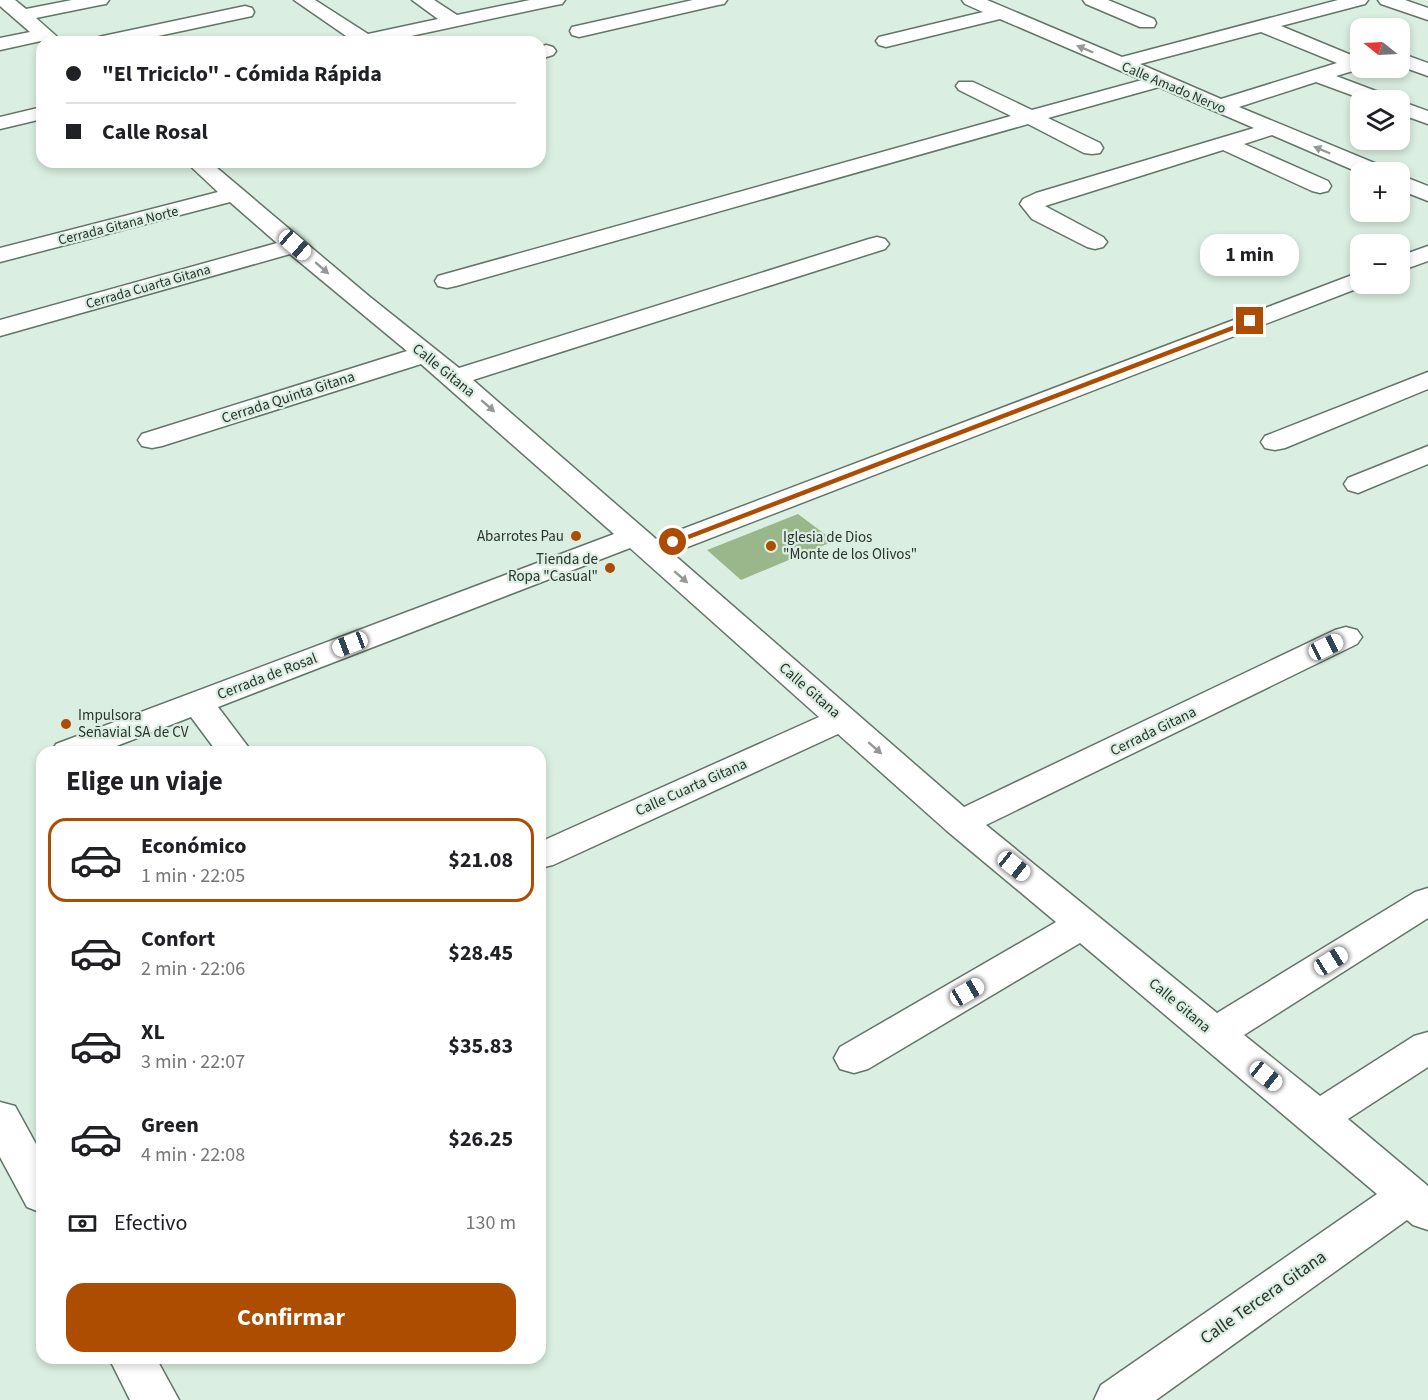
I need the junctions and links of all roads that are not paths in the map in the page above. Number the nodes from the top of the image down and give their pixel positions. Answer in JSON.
{"nodes":[{"id":1,"x":4,"y":0,"type":"edge"},
{"id":2,"x":100,"y":0,"type":"edge"},
{"id":3,"x":303,"y":0,"type":"edge"},
{"id":4,"x":421,"y":0,"type":"edge"},
{"id":5,"x":556,"y":0,"type":"edge"},
{"id":6,"x":718,"y":0,"type":"edge"},
{"id":7,"x":971,"y":0,"type":"edge"},
{"id":8,"x":1092,"y":0,"type":"edge"},
{"id":9,"x":1359,"y":0,"type":"edge"},
{"id":10,"x":1387,"y":0,"type":"edge"},
{"id":11,"x":245,"y":12,"type":"dead end"},
{"id":12,"x":1002,"y":13,"type":"junction"},
{"id":13,"x":1428,"y":14,"type":"edge"},
{"id":14,"x":23,"y":15,"type":"junction"},
{"id":15,"x":454,"y":21,"type":"junction"},
{"id":16,"x":1147,"y":23,"type":"dead end"},
{"id":17,"x":1261,"y":25,"type":"junction"},
{"id":18,"x":579,"y":31,"type":"dead end"},
{"id":19,"x":46,"y":36,"type":"edge"},
{"id":20,"x":131,"y":36,"type":"edge"},
{"id":21,"x":353,"y":36,"type":"edge"},
{"id":22,"x":384,"y":36,"type":"edge"},
{"id":23,"x":36,"y":40,"type":"edge"},
{"id":24,"x":886,"y":40,"type":"dead end"},
{"id":25,"x":0,"y":44,"type":"edge"},
{"id":26,"x":1419,"y":46,"type":"dead end"},
{"id":27,"x":1410,"y":48,"type":"edge"},
{"id":28,"x":1350,"y":59,"type":"edge"},
{"id":29,"x":1410,"y":63,"type":"edge"},
{"id":30,"x":1119,"y":64,"type":"junction"},
{"id":31,"x":1350,"y":64,"type":"edge"},
{"id":32,"x":1428,"y":70,"type":"edge"},
{"id":33,"x":1317,"y":76,"type":"junction"},
{"id":34,"x":1159,"y":81,"type":"junction"},
{"id":35,"x":966,"y":86,"type":"dead end"},
{"id":36,"x":1355,"y":90,"type":"edge"},
{"id":37,"x":1220,"y":106,"type":"junction"},
{"id":38,"x":1410,"y":111,"type":"edge"},
{"id":39,"x":36,"y":114,"type":"edge"},
{"id":40,"x":1030,"y":117,"type":"junction"},
{"id":41,"x":1428,"y":118,"type":"edge"},
{"id":42,"x":0,"y":123,"type":"edge"},
{"id":43,"x":1271,"y":129,"type":"junction"},
{"id":44,"x":1224,"y":143,"type":"junction"},
{"id":45,"x":1092,"y":148,"type":"dead end"},
{"id":46,"x":1352,"y":162,"type":"edge"},
{"id":47,"x":204,"y":168,"type":"edge"},
{"id":48,"x":1428,"y":178,"type":"edge"},
{"id":49,"x":1410,"y":182,"type":"edge"},
{"id":50,"x":1320,"y":186,"type":"dead end"},
{"id":51,"x":1410,"y":187,"type":"edge"},
{"id":52,"x":235,"y":194,"type":"junction"},
{"id":53,"x":1428,"y":194,"type":"edge"},
{"id":54,"x":1095,"y":243,"type":"dead end"},
{"id":55,"x":877,"y":244,"type":"dead end"},
{"id":56,"x":295,"y":245,"type":"junction"},
{"id":57,"x":1428,"y":253,"type":"edge"},
{"id":58,"x":0,"y":255,"type":"edge"},
{"id":59,"x":1410,"y":260,"type":"edge"},
{"id":60,"x":447,"y":281,"type":"dead end"},
{"id":61,"x":1350,"y":283,"type":"edge"},
{"id":62,"x":0,"y":328,"type":"edge"},
{"id":63,"x":425,"y":354,"type":"junction"},
{"id":64,"x":455,"y":378,"type":"junction"},
{"id":65,"x":1428,"y":380,"type":"edge"},
{"id":66,"x":152,"y":440,"type":"dead end"},
{"id":67,"x":1275,"y":442,"type":"dead end"},
{"id":68,"x":1428,"y":454,"type":"edge"},
{"id":69,"x":1358,"y":484,"type":"dead end"},
{"id":70,"x":643,"y":543,"type":"junction"},
{"id":71,"x":1346,"y":637,"type":"dead end"},
{"id":72,"x":197,"y":702,"type":"junction"},
{"id":73,"x":842,"y":719,"type":"junction"},
{"id":74,"x":83,"y":746,"type":"edge"},
{"id":75,"x":230,"y":746,"type":"edge"},
{"id":76,"x":960,"y":823,"type":"junction"},
{"id":77,"x":546,"y":853,"type":"edge"},
{"id":78,"x":1428,"y":901,"type":"edge"},
{"id":79,"x":1085,"y":924,"type":"junction"},
{"id":80,"x":1214,"y":1034,"type":"junction"},
{"id":81,"x":1428,"y":1047,"type":"edge"},
{"id":82,"x":855,"y":1058,"type":"dead end"},
{"id":83,"x":1318,"y":1118,"type":"junction"},
{"id":84,"x":0,"y":1119,"type":"edge"},
{"id":85,"x":36,"y":1184,"type":"edge"},
{"id":86,"x":1418,"y":1203,"type":"edge"},
{"id":87,"x":135,"y":1364,"type":"edge"},
{"id":88,"x":155,"y":1400,"type":"edge"},
{"id":89,"x":1118,"y":1400,"type":"edge"}],
"edges":[{"from":1,"to":14,"type":"street"},
{"from":2,"to":14,"type":"street"},
{"from":3,"to":21,"type":"street"},
{"from":4,"to":15,"type":"street"},
{"from":5,"to":15,"type":"street"},
{"from":6,"to":18,"type":"street"},
{"from":7,"to":12,"type":"street","name":"Calle Amado Nervo"},
{"from":8,"to":16,"type":"street"},
{"from":9,"to":17,"type":"street"},
{"from":10,"to":13,"type":"street"},
{"from":11,"to":20,"type":"street"},
{"from":12,"to":24,"type":"street"},
{"from":30,"to":12,"type":"street","name":"Calle Amado Nervo","one_way":true},
{"from":14,"to":19,"type":"street"},
{"from":15,"to":22,"type":"street"},
{"from":17,"to":28,"type":"street"},
{"from":17,"to":30,"type":"street"},
{"from":23,"to":25,"type":"street"},
{"from":26,"to":27,"type":"street"},
{"from":29,"to":32,"type":"street"},
{"from":30,"to":34,"type":"street","name":"Calle Amado Nervo"},
{"from":31,"to":33,"type":"street"},
{"from":33,"to":36,"type":"street"},
{"from":33,"to":37,"type":"street"},
{"from":34,"to":37,"type":"street","name":"Calle Amado Nervo"},
{"from":34,"to":40,"type":"street"},
{"from":35,"to":40,"type":"street"},
{"from":37,"to":43,"type":"street","name":"Calle Amado Nervo"},
{"from":38,"to":41,"type":"street"},
{"from":39,"to":42,"type":"street"},
{"from":40,"to":45,"type":"street"},
{"from":40,"to":60,"type":"street"},
{"from":43,"to":44,"type":"street"},
{"from":46,"to":43,"type":"street","name":"Calle Amado Nervo","one_way":true},
{"from":44,"to":50,"type":"street"},
{"from":44,"to":54,"type":"street"},
{"from":47,"to":52,"type":"street","name":"Calle Gitana"},
{"from":48,"to":49,"type":"street"},
{"from":51,"to":53,"type":"street"},
{"from":52,"to":56,"type":"street","name":"Calle Gitana"},
{"from":52,"to":58,"type":"street","name":"Cerrada Gitana Norte"},
{"from":55,"to":64,"type":"street"},
{"from":56,"to":62,"type":"street","name":"Cerrada Cuarta Gitana"},
{"from":56,"to":63,"type":"street","name":"Calle Gitana","one_way":true},
{"from":57,"to":59,"type":"street"},
{"from":61,"to":70,"type":"street","name":"Cerrada de Rosal"},
{"from":63,"to":64,"type":"street","name":"Calle Gitana"},
{"from":63,"to":66,"type":"street","name":"Cerrada Quinta Gitana"},
{"from":64,"to":70,"type":"street","name":"Calle Gitana","one_way":true},
{"from":65,"to":67,"type":"street"},
{"from":68,"to":69,"type":"street"},
{"from":70,"to":72,"type":"street","name":"Cerrada de Rosal"},
{"from":70,"to":73,"type":"street","name":"Calle Gitana","one_way":true},
{"from":71,"to":76,"type":"street","name":"Cerrada Gitana"},
{"from":72,"to":74,"type":"street","name":"Cerrada de Rosal"},
{"from":72,"to":75,"type":"street"},
{"from":73,"to":76,"type":"street","name":"Calle Gitana","one_way":true},
{"from":73,"to":77,"type":"street","name":"Calle Cuarta Gitana"},
{"from":76,"to":79,"type":"street","name":"Calle Gitana"},
{"from":78,"to":80,"type":"street"},
{"from":79,"to":80,"type":"street","name":"Calle Gitana"},
{"from":79,"to":82,"type":"street"},
{"from":80,"to":83,"type":"street","name":"Calle Gitana"},
{"from":81,"to":83,"type":"street"},
{"from":83,"to":86,"type":"street","name":"Calle Gitana"},
{"from":84,"to":85,"type":"street"},
{"from":86,"to":89,"type":"street","name":"Calle Tercera Gitana"},
{"from":87,"to":88,"type":"street"}]}
